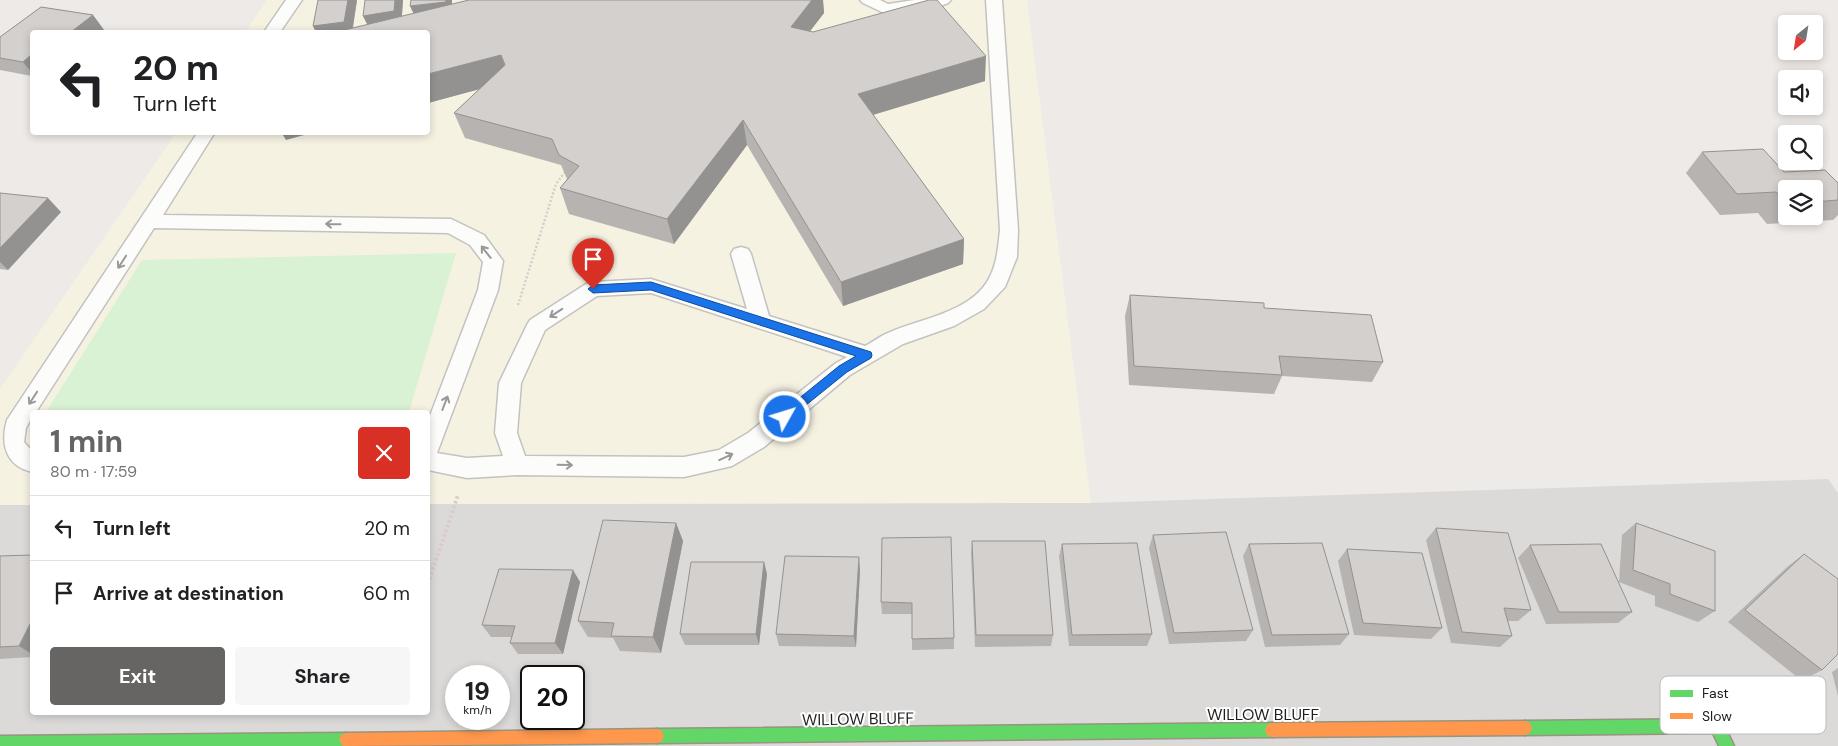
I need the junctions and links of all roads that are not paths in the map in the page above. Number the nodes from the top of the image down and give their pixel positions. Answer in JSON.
{"nodes":[{"id":1,"x":294,"y":0,"type":"edge"},
{"id":2,"x":868,"y":0,"type":"edge"},
{"id":3,"x":944,"y":0,"type":"edge"},
{"id":4,"x":994,"y":0,"type":"edge"},
{"id":5,"x":273,"y":30,"type":"edge"},
{"id":6,"x":205,"y":135,"type":"edge"},
{"id":7,"x":149,"y":221,"type":"junction"},
{"id":8,"x":741,"y":254,"type":"dead end"},
{"id":9,"x":760,"y":319,"type":"junction"},
{"id":10,"x":867,"y":355,"type":"junction"},
{"id":11,"x":430,"y":444,"type":"edge"},
{"id":12,"x":30,"y":461,"type":"edge"},
{"id":13,"x":430,"y":461,"type":"edge"},
{"id":14,"x":517,"y":465,"type":"junction"},
{"id":15,"x":1660,"y":727,"type":"edge"},
{"id":16,"x":1721,"y":734,"type":"edge"},
{"id":17,"x":0,"y":744,"type":"edge"},
{"id":18,"x":25,"y":744,"type":"edge"},
{"id":19,"x":1727,"y":746,"type":"edge"}],
"edges":[{"from":1,"to":5,"type":"lane"},
{"from":2,"to":3,"type":"lane"},
{"from":4,"to":10,"type":"lane"},
{"from":6,"to":7,"type":"lane"},
{"from":11,"to":7,"type":"lane","one_way":true},
{"from":7,"to":12,"type":"lane","one_way":true},
{"from":8,"to":9,"type":"lane"},
{"from":9,"to":10,"type":"lane"},
{"from":9,"to":14,"type":"lane","one_way":true},
{"from":14,"to":10,"type":"lane","one_way":true},
{"from":13,"to":14,"type":"lane"},
{"from":15,"to":18,"type":"street","name":"WILLOW BLUFF"},
{"from":16,"to":19,"type":"street","name":"WILLOW BLUFF"},
{"from":17,"to":18,"type":"street","name":"WILLOW BLUFF"}]}
